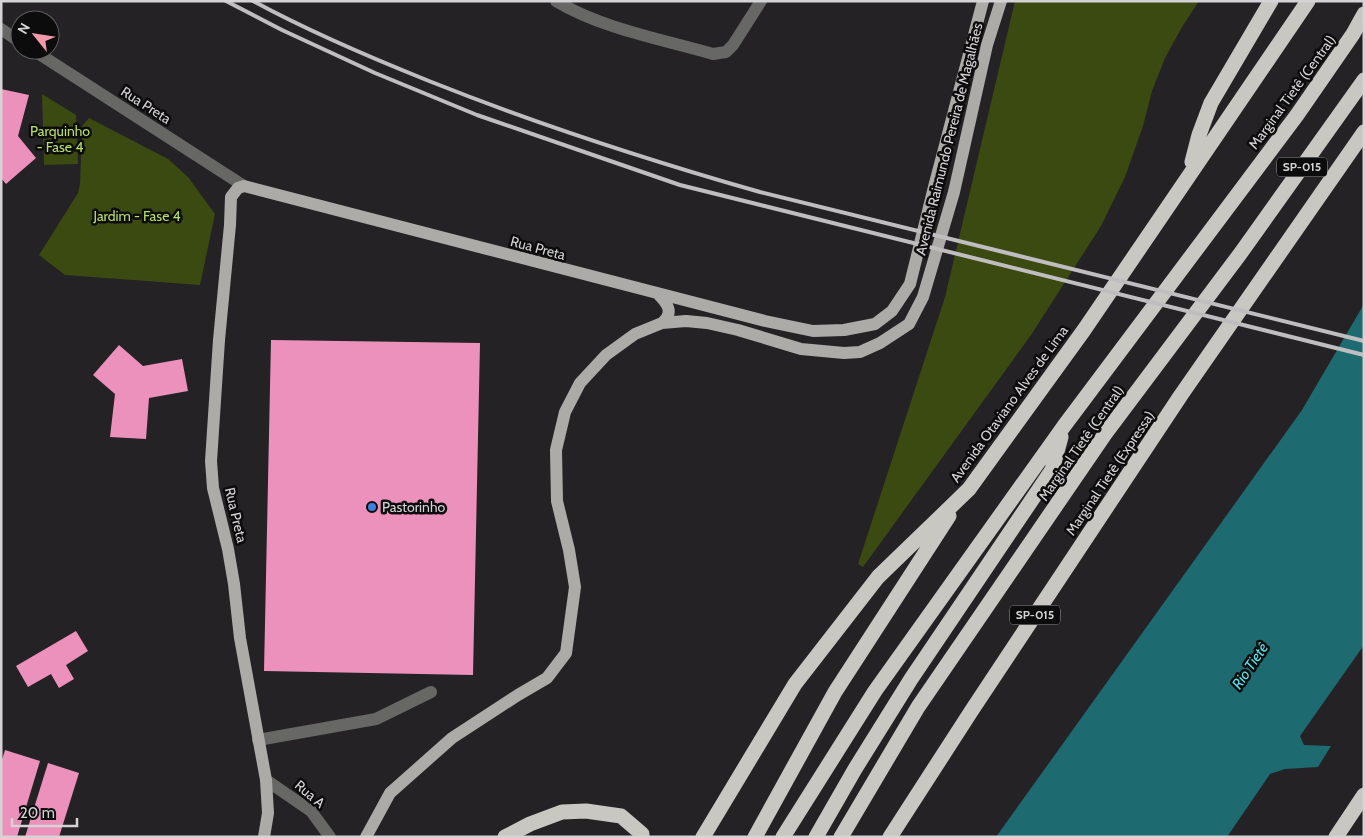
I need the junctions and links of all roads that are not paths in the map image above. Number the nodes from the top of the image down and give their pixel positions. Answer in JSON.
{"nodes":[{"id":1,"x":556,"y":1,"type":"edge"},
{"id":2,"x":760,"y":1,"type":"edge"},
{"id":3,"x":983,"y":1,"type":"edge"},
{"id":4,"x":1001,"y":1,"type":"edge"},
{"id":5,"x":1271,"y":1,"type":"edge"},
{"id":6,"x":1308,"y":1,"type":"edge"},
{"id":7,"x":1364,"y":14,"type":"edge"},
{"id":8,"x":1359,"y":29,"type":"edge"},
{"id":9,"x":49,"y":60,"type":"edge"},
{"id":10,"x":1364,"y":80,"type":"edge"},
{"id":11,"x":1364,"y":132,"type":"edge"},
{"id":12,"x":213,"y":166,"type":"junction"},
{"id":13,"x":1189,"y":173,"type":"junction"},
{"id":14,"x":244,"y":186,"type":"junction"},
{"id":15,"x":231,"y":197,"type":"junction"},
{"id":16,"x":664,"y":296,"type":"junction"},
{"id":17,"x":662,"y":323,"type":"junction"},
{"id":18,"x":1064,"y":426,"type":"junction"},
{"id":19,"x":969,"y":489,"type":"junction"},
{"id":20,"x":431,"y":692,"type":"dead end"},
{"id":21,"x":258,"y":740,"type":"junction"},
{"id":22,"x":266,"y":780,"type":"junction"},
{"id":23,"x":1364,"y":795,"type":"edge"},
{"id":24,"x":264,"y":837,"type":"edge"},
{"id":25,"x":330,"y":837,"type":"edge"},
{"id":26,"x":366,"y":837,"type":"edge"},
{"id":27,"x":505,"y":837,"type":"edge"},
{"id":28,"x":642,"y":837,"type":"edge"},
{"id":29,"x":703,"y":837,"type":"edge"},
{"id":30,"x":755,"y":837,"type":"edge"},
{"id":31,"x":783,"y":837,"type":"edge"},
{"id":32,"x":816,"y":837,"type":"edge"},
{"id":33,"x":841,"y":837,"type":"edge"},
{"id":34,"x":890,"y":837,"type":"edge"},
{"id":35,"x":1336,"y":837,"type":"edge"}],
"edges":[{"from":1,"to":2,"type":"street"},
{"from":3,"to":16,"type":"main road","name":"Avenida Raimundo Pereira de Magalhães"},
{"from":4,"to":17,"type":"main road","name":"Avenida Raimundo Pereira de Magalhães"},
{"from":5,"to":13,"type":"highway"},
{"from":6,"to":13,"type":"highway","name":"Avenida Otaviano Alves de Lima"},
{"from":7,"to":8,"type":"highway","name":"Marginal Tietê (Central)"},
{"from":8,"to":18,"type":"highway","name":"Marginal Tietê (Central)"},
{"from":9,"to":12,"type":"street","name":"Rua Preta"},
{"from":10,"to":33,"type":"highway","name":"Marginal Tietê (Central)","number":"SP-015"},
{"from":11,"to":34,"type":"highway","name":"Marginal Tietê (Expressa)","number":"SP-015"},
{"from":12,"to":14,"type":"street"},
{"from":12,"to":15,"type":"street","name":"Rua Preta"},
{"from":13,"to":19,"type":"highway","name":"Avenida Otaviano Alves de Lima"},
{"from":14,"to":15,"type":"main road"},
{"from":14,"to":16,"type":"main road","name":"Rua Preta"},
{"from":15,"to":21,"type":"main road","name":"Rua Preta"},
{"from":16,"to":17,"type":"main road"},
{"from":17,"to":26,"type":"main road","name":"Avenida Raimundo Pereira de Magalhães"},
{"from":18,"to":31,"type":"highway","name":"Marginal Tietê (Central)"},
{"from":18,"to":32,"type":"highway"},
{"from":19,"to":29,"type":"highway","name":"Avenida Otaviano Alves de Lima"},
{"from":19,"to":30,"type":"highway"},
{"from":20,"to":21,"type":"street"},
{"from":21,"to":22,"type":"main road","name":"Rua Preta"},
{"from":22,"to":24,"type":"main road","name":"Rua Preta"},
{"from":22,"to":25,"type":"street","name":"Rua A"},
{"from":23,"to":35,"type":"highway"},
{"from":27,"to":28,"type":"highway"}]}
